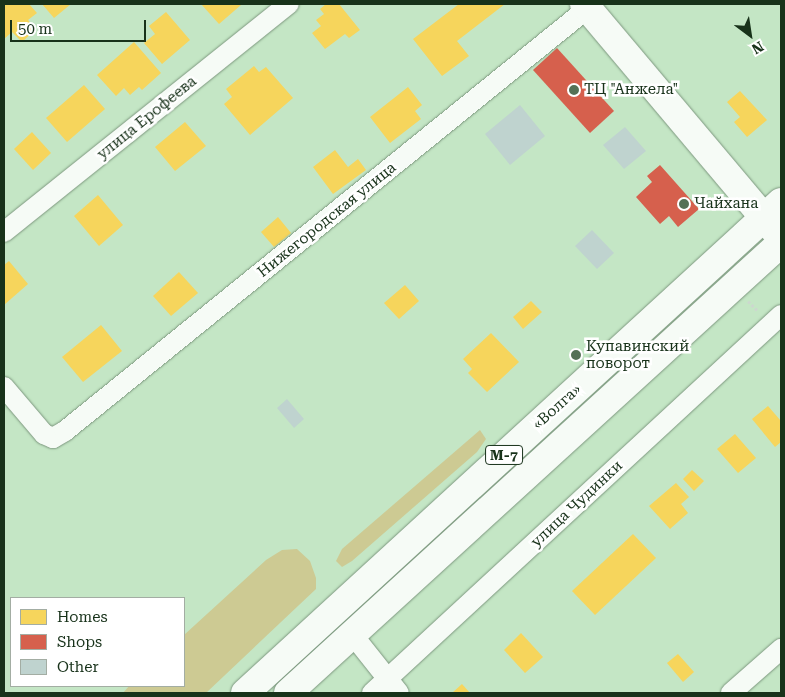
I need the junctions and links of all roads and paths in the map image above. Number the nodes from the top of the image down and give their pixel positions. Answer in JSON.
{"nodes":[{"id":1,"x":289,"y":4,"type":"edge"},
{"id":2,"x":586,"y":6,"type":"edge"},
{"id":3,"x":772,"y":210,"type":"edge"},
{"id":4,"x":4,"y":232,"type":"edge"},
{"id":5,"x":781,"y":238,"type":"edge"},
{"id":6,"x":781,"y":243,"type":"edge"},
{"id":7,"x":781,"y":315,"type":"edge"},
{"id":8,"x":4,"y":386,"type":"edge"},
{"id":9,"x":352,"y":634,"type":"junction"},
{"id":10,"x":781,"y":649,"type":"edge"},
{"id":11,"x":393,"y":686,"type":"edge"},
{"id":12,"x":245,"y":693,"type":"edge"},
{"id":13,"x":288,"y":693,"type":"edge"},
{"id":14,"x":372,"y":693,"type":"edge"},
{"id":15,"x":731,"y":693,"type":"edge"}],
"edges":[{"from":1,"to":4,"type":"street","name":"улица Ерофеева"},
{"from":2,"to":3,"type":"main road"},
{"from":2,"to":8,"type":"street","name":"Нижегородская улица"},
{"from":3,"to":5,"type":"main road"},
{"from":3,"to":12,"type":"main road","name":"«Волга»","number":"М-7"},
{"from":6,"to":9,"type":"main road","name":"«Волга»","number":"М-7"},
{"from":7,"to":11,"type":"street","name":"улица Чудинки"},
{"from":9,"to":11,"type":"street"},
{"from":9,"to":13,"type":"main road","name":"«Волга»","number":"М-7"},
{"from":10,"to":15,"type":"street"},
{"from":11,"to":14,"type":"street","name":"улица Чудинки"}]}
